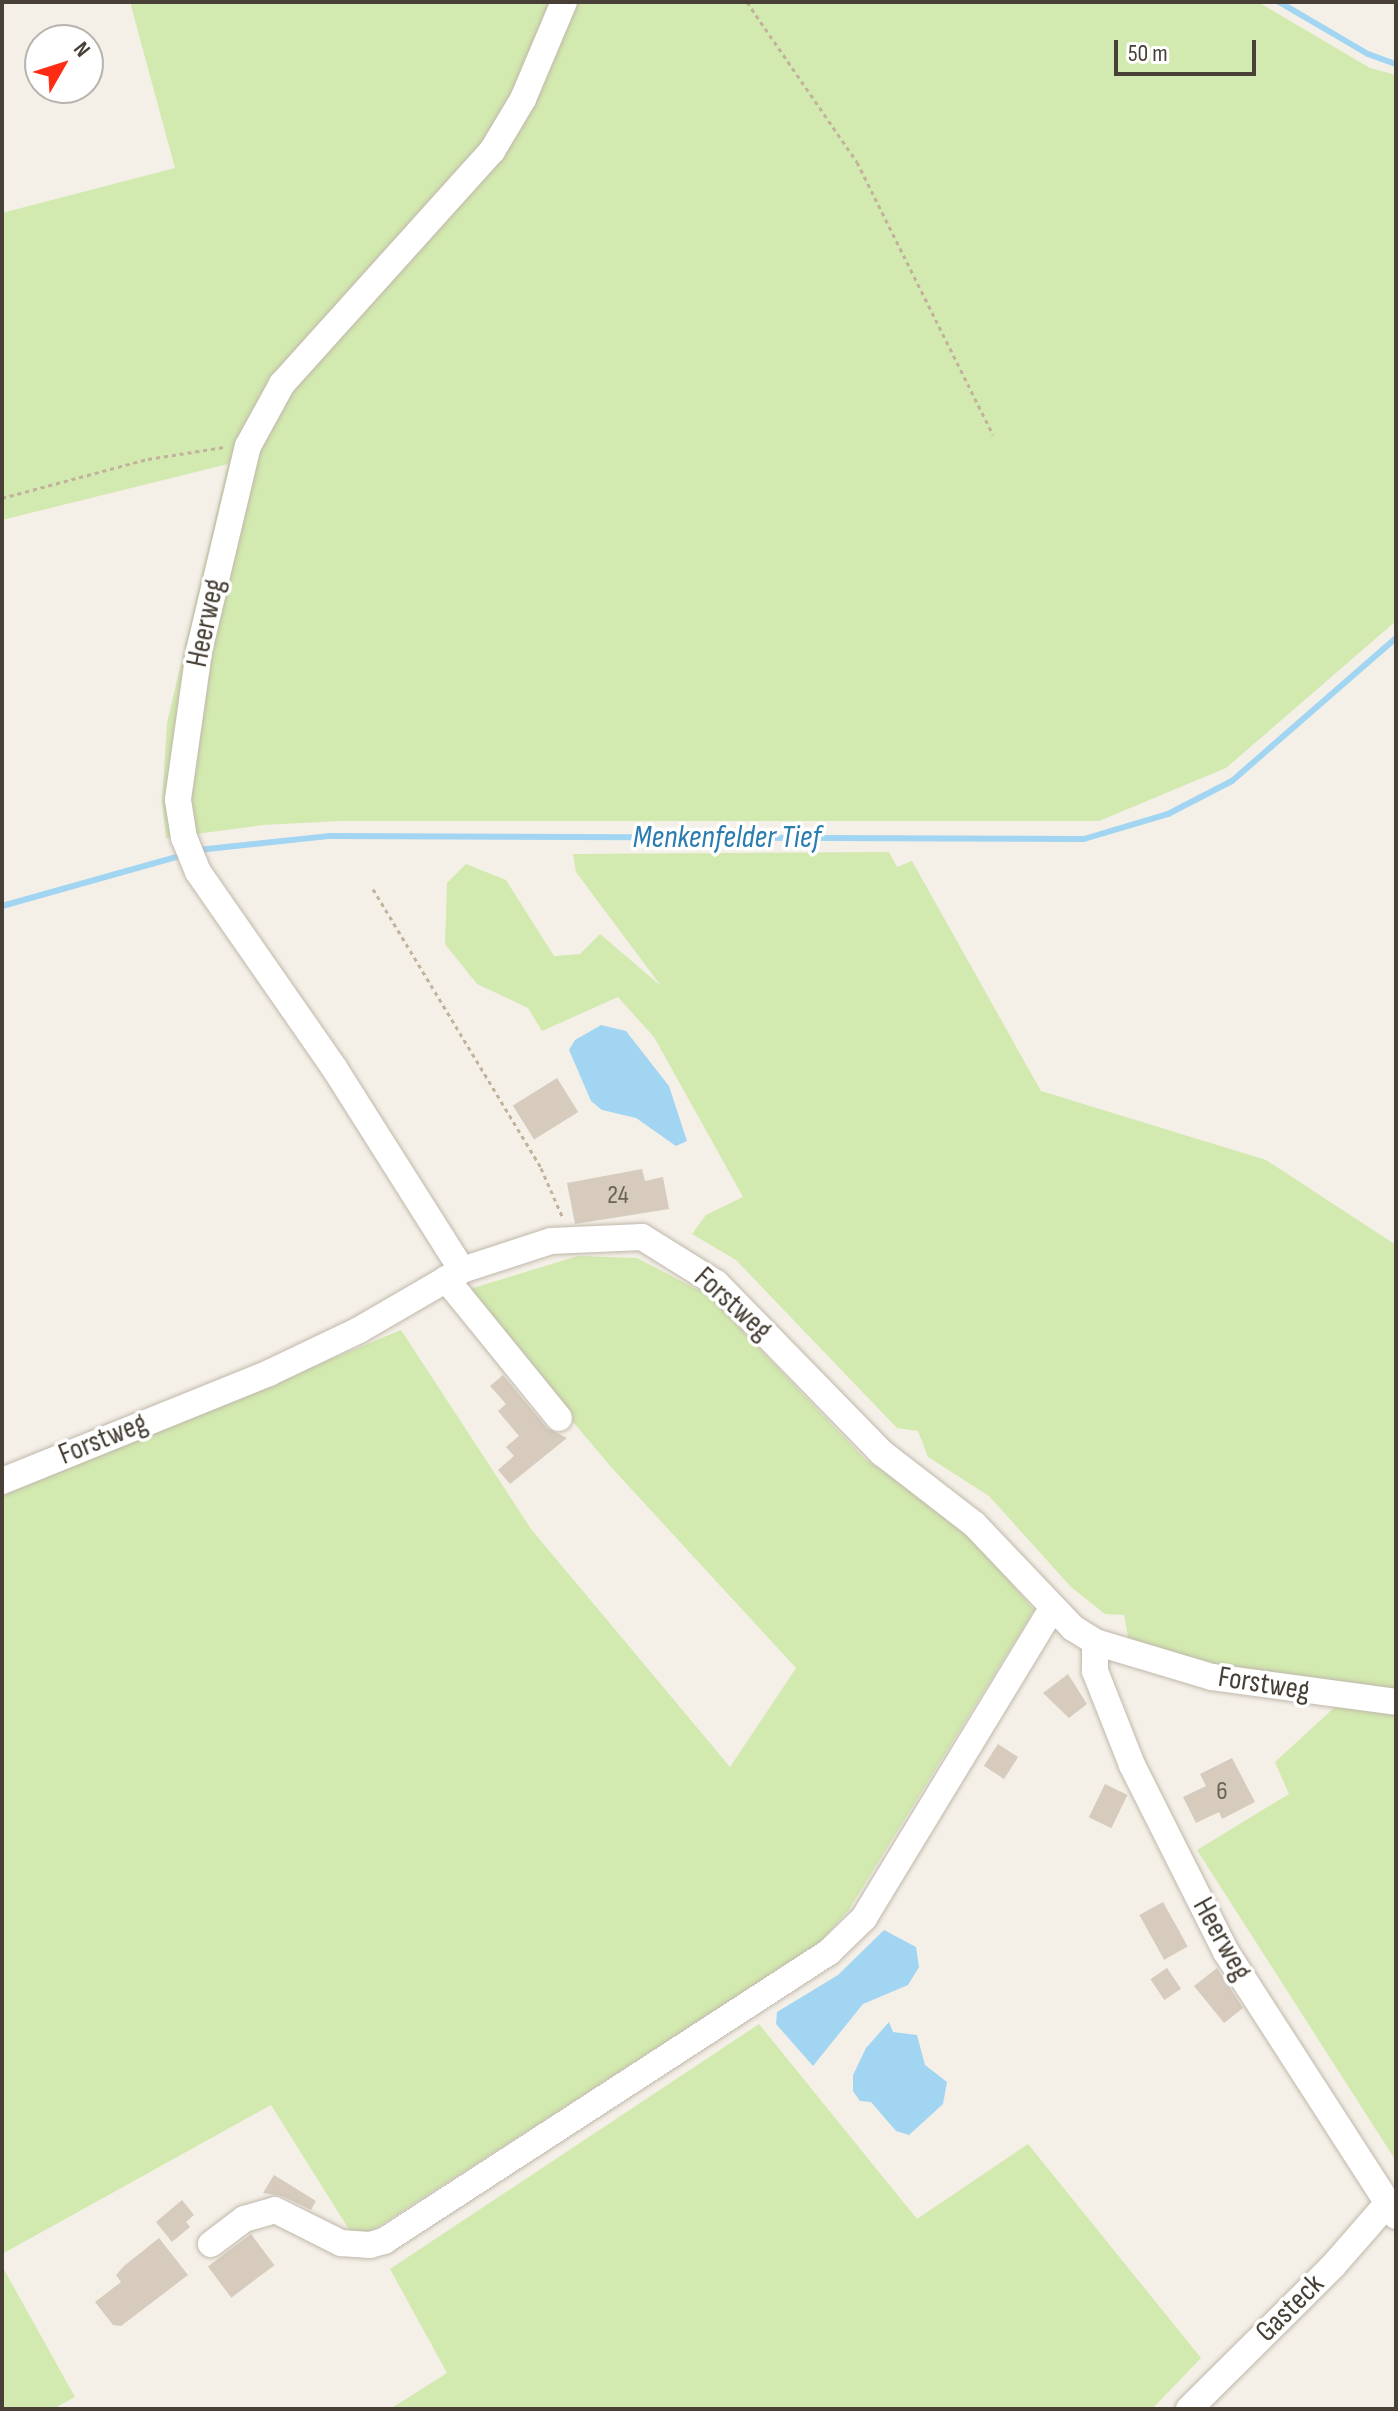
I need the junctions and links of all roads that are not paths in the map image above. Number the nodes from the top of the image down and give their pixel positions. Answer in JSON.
{"nodes":[{"id":1,"x":564,"y":2,"type":"edge"},
{"id":2,"x":454,"y":1275,"type":"junction"},
{"id":3,"x":559,"y":1418,"type":"dead end"},
{"id":4,"x":2,"y":1481,"type":"edge"},
{"id":5,"x":1052,"y":1609,"type":"junction"},
{"id":6,"x":1095,"y":1642,"type":"junction"},
{"id":7,"x":1396,"y":1702,"type":"edge"},
{"id":8,"x":1392,"y":2209,"type":"edge"},
{"id":9,"x":211,"y":2244,"type":"dead end"},
{"id":10,"x":1189,"y":2409,"type":"edge"}],
"edges":[{"from":1,"to":2,"type":"street","name":"Heerweg"},
{"from":2,"to":3,"type":"street","name":"Heerweg"},
{"from":2,"to":4,"type":"street","name":"Forstweg"},
{"from":2,"to":5,"type":"street","name":"Forstweg"},
{"from":5,"to":6,"type":"street","name":"Forstweg"},
{"from":5,"to":9,"type":"street"},
{"from":6,"to":7,"type":"street","name":"Forstweg"},
{"from":6,"to":8,"type":"street","name":"Heerweg"},
{"from":8,"to":10,"type":"street","name":"Gasteck"}]}
